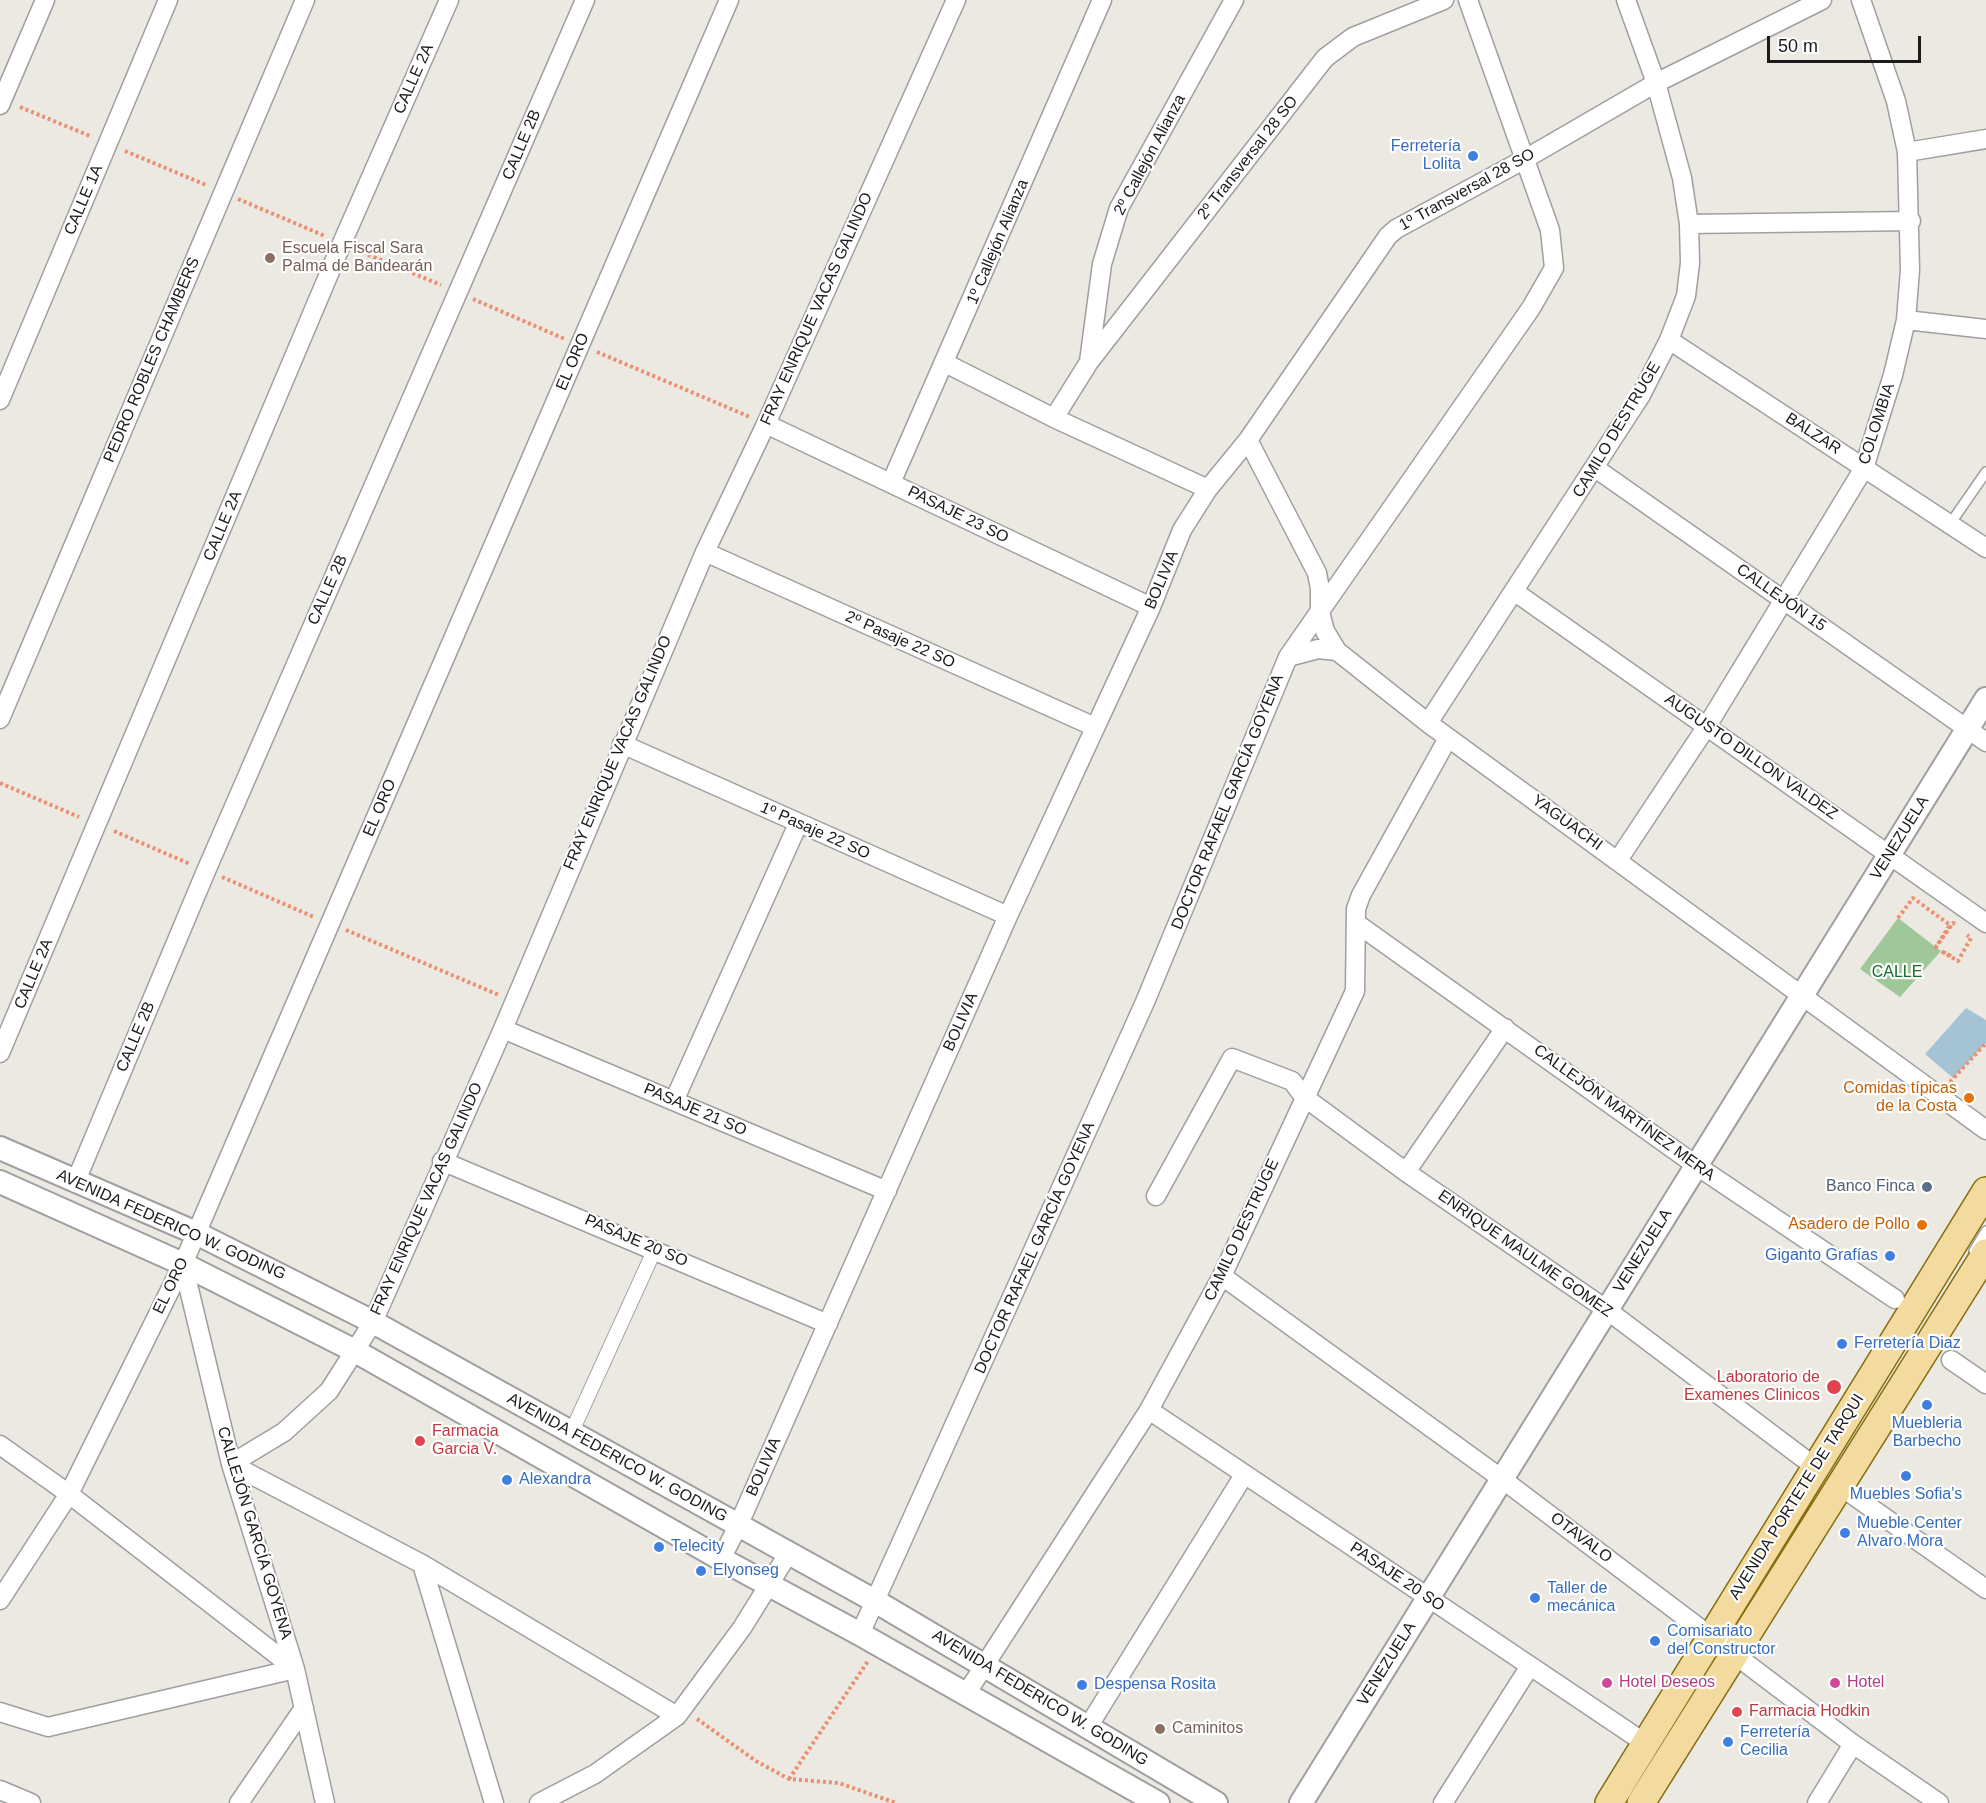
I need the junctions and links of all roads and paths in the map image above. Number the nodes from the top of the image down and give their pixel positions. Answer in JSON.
{"nodes":[{"id":1,"x":45,"y":0,"type":"edge"},
{"id":2,"x":168,"y":0,"type":"edge"},
{"id":3,"x":305,"y":0,"type":"edge"},
{"id":4,"x":449,"y":0,"type":"edge"},
{"id":5,"x":585,"y":0,"type":"edge"},
{"id":6,"x":729,"y":0,"type":"edge"},
{"id":7,"x":956,"y":0,"type":"edge"},
{"id":8,"x":1102,"y":0,"type":"edge"},
{"id":9,"x":1234,"y":0,"type":"edge"},
{"id":10,"x":1444,"y":0,"type":"edge"},
{"id":11,"x":1468,"y":0,"type":"edge"},
{"id":12,"x":1626,"y":0,"type":"edge"},
{"id":13,"x":1822,"y":0,"type":"edge"},
{"id":14,"x":1861,"y":0,"type":"edge"},
{"id":15,"x":1656,"y":83,"type":"junction"},
{"id":16,"x":3,"y":94,"type":"edge"},
{"id":17,"x":1986,"y":139,"type":"edge"},
{"id":18,"x":108,"y":144,"type":"junction"},
{"id":19,"x":1907,"y":152,"type":"junction"},
{"id":20,"x":1525,"y":159,"type":"junction"},
{"id":21,"x":223,"y":193,"type":"junction"},
{"id":22,"x":1911,"y":221,"type":"junction"},
{"id":23,"x":1689,"y":224,"type":"junction"},
{"id":24,"x":342,"y":243,"type":"junction"},
{"id":25,"x":458,"y":293,"type":"junction"},
{"id":26,"x":1906,"y":320,"type":"junction"},
{"id":27,"x":1986,"y":329,"type":"edge"},
{"id":28,"x":1669,"y":340,"type":"junction"},
{"id":29,"x":580,"y":346,"type":"junction"},
{"id":30,"x":1089,"y":362,"type":"junction"},
{"id":31,"x":945,"y":363,"type":"junction"},
{"id":32,"x":0,"y":399,"type":"edge"},
{"id":33,"x":1054,"y":418,"type":"junction"},
{"id":34,"x":766,"y":424,"type":"junction"},
{"id":35,"x":1248,"y":440,"type":"junction"},
{"id":36,"x":1595,"y":468,"type":"junction"},
{"id":37,"x":1864,"y":468,"type":"junction"},
{"id":38,"x":1986,"y":472,"type":"edge"},
{"id":39,"x":891,"y":483,"type":"junction"},
{"id":40,"x":1208,"y":489,"type":"junction"},
{"id":41,"x":1950,"y":524,"type":"junction"},
{"id":42,"x":1986,"y":548,"type":"edge"},
{"id":43,"x":705,"y":552,"type":"junction"},
{"id":44,"x":1515,"y":592,"type":"junction"},
{"id":45,"x":1783,"y":599,"type":"junction"},
{"id":46,"x":1150,"y":607,"type":"junction"},
{"id":47,"x":1320,"y":612,"type":"junction"},
{"id":48,"x":1337,"y":651,"type":"junction"},
{"id":49,"x":1288,"y":657,"type":"junction"},
{"id":50,"x":1986,"y":699,"type":"edge"},
{"id":51,"x":0,"y":719,"type":"edge"},
{"id":52,"x":1428,"y":723,"type":"junction"},
{"id":53,"x":1707,"y":726,"type":"junction"},
{"id":54,"x":1095,"y":727,"type":"junction"},
{"id":55,"x":1977,"y":735,"type":"edge"},
{"id":56,"x":1448,"y":738,"type":"junction"},
{"id":57,"x":622,"y":744,"type":"junction"},
{"id":58,"x":0,"y":783,"type":"edge"},
{"id":59,"x":97,"y":824,"type":"junction"},
{"id":60,"x":798,"y":824,"type":"junction"},
{"id":61,"x":1890,"y":855,"type":"junction"},
{"id":62,"x":1618,"y":860,"type":"junction"},
{"id":63,"x":206,"y":871,"type":"junction"},
{"id":64,"x":1008,"y":916,"type":"junction"},
{"id":65,"x":1898,"y":918,"type":"dead end"},
{"id":66,"x":1986,"y":922,"type":"edge"},
{"id":67,"x":1356,"y":923,"type":"junction"},
{"id":68,"x":330,"y":924,"type":"junction"},
{"id":69,"x":1951,"y":956,"type":"dead end"},
{"id":70,"x":1803,"y":995,"type":"junction"},
{"id":71,"x":513,"y":1001,"type":"junction"},
{"id":72,"x":1505,"y":1028,"type":"junction"},
{"id":73,"x":502,"y":1029,"type":"junction"},
{"id":74,"x":1986,"y":1043,"type":"edge"},
{"id":75,"x":0,"y":1053,"type":"edge"},
{"id":76,"x":1956,"y":1089,"type":"dead end"},
{"id":77,"x":1304,"y":1097,"type":"junction"},
{"id":78,"x":674,"y":1101,"type":"junction"},
{"id":79,"x":1986,"y":1130,"type":"edge"},
{"id":80,"x":0,"y":1148,"type":"edge"},
{"id":81,"x":442,"y":1161,"type":"junction"},
{"id":82,"x":1697,"y":1166,"type":"junction"},
{"id":83,"x":1406,"y":1172,"type":"junction"},
{"id":84,"x":0,"y":1182,"type":"edge"},
{"id":85,"x":75,"y":1183,"type":"junction"},
{"id":86,"x":887,"y":1191,"type":"junction"},
{"id":87,"x":1986,"y":1191,"type":"edge"},
{"id":88,"x":1156,"y":1196,"type":"dead end"},
{"id":89,"x":1986,"y":1208,"type":"edge"},
{"id":90,"x":1986,"y":1231,"type":"edge"},
{"id":91,"x":196,"y":1233,"type":"junction"},
{"id":92,"x":655,"y":1249,"type":"junction"},
{"id":93,"x":1976,"y":1257,"type":"edge"},
{"id":94,"x":183,"y":1264,"type":"junction"},
{"id":95,"x":1222,"y":1276,"type":"junction"},
{"id":96,"x":1895,"y":1299,"type":"dead end"},
{"id":97,"x":1607,"y":1310,"type":"junction"},
{"id":98,"x":373,"y":1322,"type":"junction"},
{"id":99,"x":828,"y":1324,"type":"junction"},
{"id":100,"x":355,"y":1351,"type":"junction"},
{"id":101,"x":1951,"y":1360,"type":"dead end"},
{"id":102,"x":1986,"y":1384,"type":"edge"},
{"id":103,"x":1149,"y":1410,"type":"junction"},
{"id":104,"x":572,"y":1431,"type":"junction"},
{"id":105,"x":0,"y":1445,"type":"edge"},
{"id":106,"x":231,"y":1464,"type":"junction"},
{"id":107,"x":1815,"y":1467,"type":"junction"},
{"id":108,"x":1244,"y":1475,"type":"junction"},
{"id":109,"x":1502,"y":1479,"type":"junction"},
{"id":110,"x":1840,"y":1486,"type":"junction"},
{"id":111,"x":69,"y":1494,"type":"junction"},
{"id":112,"x":738,"y":1526,"type":"junction"},
{"id":113,"x":788,"y":1554,"type":"junction"},
{"id":114,"x":721,"y":1559,"type":"junction"},
{"id":115,"x":422,"y":1564,"type":"junction"},
{"id":116,"x":770,"y":1585,"type":"junction"},
{"id":117,"x":1986,"y":1588,"type":"edge"},
{"id":118,"x":1428,"y":1598,"type":"junction"},
{"id":119,"x":0,"y":1600,"type":"edge"},
{"id":120,"x":875,"y":1601,"type":"junction"},
{"id":121,"x":869,"y":1640,"type":"junction"},
{"id":122,"x":1723,"y":1645,"type":"junction"},
{"id":123,"x":985,"y":1665,"type":"junction"},
{"id":124,"x":1530,"y":1666,"type":"junction"},
{"id":125,"x":295,"y":1669,"type":"junction"},
{"id":126,"x":966,"y":1694,"type":"junction"},
{"id":127,"x":304,"y":1708,"type":"junction"},
{"id":128,"x":0,"y":1712,"type":"edge"},
{"id":129,"x":679,"y":1713,"type":"junction"},
{"id":130,"x":1088,"y":1727,"type":"junction"},
{"id":131,"x":1671,"y":1735,"type":"dead end"},
{"id":132,"x":1645,"y":1743,"type":"junction"},
{"id":133,"x":1853,"y":1744,"type":"junction"},
{"id":134,"x":789,"y":1779,"type":"junction"},
{"id":135,"x":0,"y":1790,"type":"edge"},
{"id":136,"x":31,"y":1803,"type":"edge"},
{"id":137,"x":239,"y":1803,"type":"edge"},
{"id":138,"x":325,"y":1803,"type":"edge"},
{"id":139,"x":494,"y":1803,"type":"edge"},
{"id":140,"x":539,"y":1803,"type":"edge"},
{"id":141,"x":896,"y":1803,"type":"edge"},
{"id":142,"x":1158,"y":1803,"type":"edge"},
{"id":143,"x":1216,"y":1803,"type":"edge"},
{"id":144,"x":1301,"y":1803,"type":"edge"},
{"id":145,"x":1443,"y":1803,"type":"edge"},
{"id":146,"x":1609,"y":1803,"type":"edge"},
{"id":147,"x":1618,"y":1803,"type":"edge"},
{"id":148,"x":1630,"y":1803,"type":"edge"},
{"id":149,"x":1641,"y":1803,"type":"edge"},
{"id":150,"x":1817,"y":1803,"type":"edge"},
{"id":151,"x":1939,"y":1803,"type":"edge"}],
"edges":[{"from":1,"to":16,"type":"street"},
{"from":2,"to":18,"type":"street","name":"CALLE 1A"},
{"from":3,"to":21,"type":"street","name":"PEDRO ROBLES CHAMBERS"},
{"from":4,"to":24,"type":"street","name":"CALLE 2A"},
{"from":5,"to":25,"type":"street","name":"CALLE 2B"},
{"from":6,"to":29,"type":"street","name":"EL ORO"},
{"from":7,"to":34,"type":"street","name":"FRAY ENRIQUE VACAS GALINDO"},
{"from":8,"to":31,"type":"street","name":"1º Callejón Alianza"},
{"from":9,"to":30,"type":"street","name":"2º Callejón Alianza"},
{"from":10,"to":30,"type":"street","name":"2º Transversal 28 SO"},
{"from":11,"to":20,"type":"street","name":"DOCTOR RAFAEL GARCÍA GOYENA"},
{"from":12,"to":15,"type":"street","name":"CAMILO DESTRUGE"},
{"from":13,"to":15,"type":"street","name":"1º Transversal 28 SO"},
{"from":14,"to":19,"type":"street","name":"COLOMBIA"},
{"from":15,"to":20,"type":"street","name":"1º Transversal 28 SO"},
{"from":15,"to":23,"type":"street","name":"CAMILO DESTRUGE"},
{"from":16,"to":18,"type":"path"},
{"from":17,"to":19,"type":"street"},
{"from":18,"to":21,"type":"path"},
{"from":18,"to":32,"type":"street","name":"CALLE 1A"},
{"from":19,"to":22,"type":"street","name":"COLOMBIA"},
{"from":20,"to":35,"type":"street","name":"1º Transversal 28 SO"},
{"from":20,"to":47,"type":"street","name":"DOCTOR RAFAEL GARCÍA GOYENA"},
{"from":21,"to":24,"type":"path"},
{"from":21,"to":51,"type":"street","name":"PEDRO ROBLES CHAMBERS"},
{"from":22,"to":23,"type":"street"},
{"from":22,"to":26,"type":"street","name":"COLOMBIA"},
{"from":23,"to":28,"type":"street","name":"CAMILO DESTRUGE"},
{"from":24,"to":25,"type":"path"},
{"from":24,"to":59,"type":"street","name":"CALLE 2A"},
{"from":25,"to":29,"type":"path"},
{"from":25,"to":63,"type":"street","name":"CALLE 2B"},
{"from":26,"to":27,"type":"street"},
{"from":26,"to":37,"type":"street","name":"COLOMBIA"},
{"from":28,"to":36,"type":"street","name":"CAMILO DESTRUGE"},
{"from":28,"to":37,"type":"street","name":"BALZAR"},
{"from":29,"to":34,"type":"path"},
{"from":29,"to":68,"type":"street","name":"EL ORO"},
{"from":30,"to":33,"type":"street","name":"2º Callejón Alianza"},
{"from":31,"to":33,"type":"street"},
{"from":31,"to":39,"type":"street","name":"1º Callejón Alianza"},
{"from":33,"to":40,"type":"street"},
{"from":34,"to":39,"type":"street","name":"PASAJE 23 SO"},
{"from":34,"to":43,"type":"street","name":"FRAY ENRIQUE VACAS GALINDO"},
{"from":35,"to":40,"type":"street","name":"1º Transversal 28 SO"},
{"from":35,"to":47,"type":"street","name":"YAGUACHI"},
{"from":36,"to":44,"type":"street","name":"CAMILO DESTRUGE"},
{"from":36,"to":45,"type":"street","name":"CALLEJÓN 15"},
{"from":37,"to":41,"type":"street","name":"BALZAR"},
{"from":37,"to":45,"type":"street","name":"COLOMBIA"},
{"from":38,"to":41,"type":"lane"},
{"from":39,"to":46,"type":"street","name":"PASAJE 23 SO"},
{"from":40,"to":46,"type":"street","name":"BOLIVIA"},
{"from":41,"to":42,"type":"street","name":"BALZAR"},
{"from":43,"to":54,"type":"street","name":"2º Pasaje 22 SO"},
{"from":43,"to":57,"type":"street","name":"FRAY ENRIQUE VACAS GALINDO"},
{"from":44,"to":52,"type":"street","name":"CAMILO DESTRUGE"},
{"from":44,"to":53,"type":"street","name":"AUGUSTO DILLON VALDEZ"},
{"from":45,"to":53,"type":"street","name":"COLOMBIA"},
{"from":45,"to":55,"type":"street","name":"CALLEJÓN 15"},
{"from":46,"to":54,"type":"street","name":"BOLIVIA"},
{"from":47,"to":48,"type":"street","name":"YAGUACHI"},
{"from":47,"to":49,"type":"street","name":"DOCTOR RAFAEL GARCÍA GOYENA"},
{"from":48,"to":49,"type":"street"},
{"from":48,"to":52,"type":"street","name":"YAGUACHI"},
{"from":49,"to":120,"type":"street","name":"DOCTOR RAFAEL GARCÍA GOYENA"},
{"from":50,"to":55,"type":"street","name":"VENEZUELA"},
{"from":52,"to":56,"type":"street","name":"YAGUACHI"},
{"from":53,"to":61,"type":"street","name":"AUGUSTO DILLON VALDEZ"},
{"from":53,"to":62,"type":"street","name":"COLOMBIA"},
{"from":54,"to":64,"type":"street","name":"BOLIVIA"},
{"from":55,"to":61,"type":"street","name":"VENEZUELA"},
{"from":56,"to":62,"type":"street","name":"YAGUACHI"},
{"from":56,"to":67,"type":"street","name":"CAMILO DESTRUGE"},
{"from":57,"to":60,"type":"street","name":"1º Pasaje 22 SO"},
{"from":57,"to":71,"type":"street","name":"FRAY ENRIQUE VACAS GALINDO"},
{"from":58,"to":59,"type":"path"},
{"from":59,"to":63,"type":"path"},
{"from":59,"to":75,"type":"street","name":"CALLE 2A"},
{"from":60,"to":64,"type":"street","name":"1º Pasaje 22 SO"},
{"from":60,"to":78,"type":"street"},
{"from":61,"to":66,"type":"street","name":"AUGUSTO DILLON VALDEZ"},
{"from":61,"to":70,"type":"street","name":"VENEZUELA"},
{"from":62,"to":70,"type":"street","name":"YAGUACHI"},
{"from":63,"to":68,"type":"path"},
{"from":63,"to":85,"type":"street","name":"CALLE 2B"},
{"from":64,"to":86,"type":"street","name":"BOLIVIA"},
{"from":65,"to":69,"type":"path"},
{"from":67,"to":72,"type":"street","name":"CALLEJÓN MARTÍNEZ MERA"},
{"from":67,"to":77,"type":"street","name":"CAMILO DESTRUGE"},
{"from":68,"to":71,"type":"path"},
{"from":68,"to":91,"type":"street","name":"EL ORO"},
{"from":70,"to":79,"type":"street","name":"YAGUACHI"},
{"from":70,"to":82,"type":"street","name":"VENEZUELA"},
{"from":71,"to":73,"type":"street","name":"FRAY ENRIQUE VACAS GALINDO"},
{"from":72,"to":82,"type":"street","name":"CALLEJÓN MARTÍNEZ MERA"},
{"from":72,"to":83,"type":"street"},
{"from":73,"to":78,"type":"street","name":"PASAJE 21 SO"},
{"from":73,"to":81,"type":"street","name":"FRAY ENRIQUE VACAS GALINDO"},
{"from":74,"to":76,"type":"path"},
{"from":77,"to":83,"type":"street","name":"ENRIQUE MAULME GOMEZ"},
{"from":77,"to":88,"type":"street","name":"ENRIQUE MAULME GOMEZ"},
{"from":77,"to":95,"type":"street","name":"CAMILO DESTRUGE"},
{"from":78,"to":86,"type":"street","name":"PASAJE 21 SO"},
{"from":80,"to":85,"type":"street","name":"AVENIDA FEDERICO W. GODING"},
{"from":81,"to":92,"type":"street","name":"PASAJE 20 SO"},
{"from":81,"to":98,"type":"street","name":"FRAY ENRIQUE VACAS GALINDO"},
{"from":82,"to":96,"type":"street","name":"CALLEJÓN MARTÍNEZ MERA"},
{"from":82,"to":97,"type":"street","name":"VENEZUELA"},
{"from":83,"to":97,"type":"street","name":"ENRIQUE MAULME GOMEZ"},
{"from":84,"to":94,"type":"street","name":"AVENIDA FEDERICO W. GODING"},
{"from":85,"to":91,"type":"street","name":"AVENIDA FEDERICO W. GODING"},
{"from":86,"to":99,"type":"street","name":"BOLIVIA"},
{"from":87,"to":107,"type":"main road","name":"AVENIDA PORTETE DE TARQUI"},
{"from":89,"to":122,"type":"lane","name":"AVENIDA PORTETE DE TARQUI"},
{"from":90,"to":93,"type":"lane","name":"AVENIDA PORTETE DE TARQUI"},
{"from":91,"to":94,"type":"street","name":"EL ORO"},
{"from":91,"to":98,"type":"street","name":"AVENIDA FEDERICO W. GODING"},
{"from":92,"to":99,"type":"street","name":"PASAJE 20 SO"},
{"from":92,"to":104,"type":"street"},
{"from":93,"to":110,"type":"main road","name":"AVENIDA PORTETE DE TARQUI"},
{"from":94,"to":100,"type":"street","name":"AVENIDA FEDERICO W. GODING"},
{"from":94,"to":106,"type":"street","name":"CALLEJÓN GARCÍA GOYENA"},
{"from":94,"to":111,"type":"street","name":"EL ORO"},
{"from":95,"to":103,"type":"street","name":"CAMILO DESTRUGE"},
{"from":95,"to":109,"type":"street","name":"OTAVALO"},
{"from":97,"to":107,"type":"street","name":"ENRIQUE MAULME GOMEZ"},
{"from":97,"to":109,"type":"street","name":"VENEZUELA"},
{"from":98,"to":100,"type":"street","name":"FRAY ENRIQUE VACAS GALINDO"},
{"from":98,"to":104,"type":"street","name":"AVENIDA FEDERICO W. GODING"},
{"from":99,"to":112,"type":"street","name":"BOLIVIA"},
{"from":100,"to":106,"type":"street","name":"FRAY ENRIQUE VACAS GALINDO"},
{"from":100,"to":114,"type":"street","name":"AVENIDA FEDERICO W. GODING"},
{"from":101,"to":102,"type":"street"},
{"from":103,"to":108,"type":"street","name":"PASAJE 20 SO"},
{"from":103,"to":123,"type":"street","name":"CAMILO DESTRUGE"},
{"from":104,"to":112,"type":"street","name":"AVENIDA FEDERICO W. GODING"},
{"from":105,"to":111,"type":"street"},
{"from":106,"to":115,"type":"street"},
{"from":106,"to":125,"type":"street","name":"CALLEJÓN GARCÍA GOYENA"},
{"from":107,"to":122,"type":"main road","name":"AVENIDA PORTETE DE TARQUI"},
{"from":108,"to":118,"type":"street","name":"PASAJE 20 SO"},
{"from":108,"to":130,"type":"street"},
{"from":109,"to":118,"type":"street","name":"VENEZUELA"},
{"from":109,"to":122,"type":"street","name":"OTAVALO"},
{"from":110,"to":117,"type":"street"},
{"from":110,"to":122,"type":"main road","name":"AVENIDA PORTETE DE TARQUI"},
{"from":111,"to":119,"type":"street","name":"EL ORO"},
{"from":111,"to":125,"type":"street"},
{"from":112,"to":113,"type":"street","name":"AVENIDA FEDERICO W. GODING"},
{"from":112,"to":114,"type":"street","name":"BOLIVIA"},
{"from":113,"to":116,"type":"street"},
{"from":113,"to":120,"type":"street","name":"AVENIDA FEDERICO W. GODING"},
{"from":114,"to":116,"type":"street","name":"AVENIDA FEDERICO W. GODING"},
{"from":115,"to":129,"type":"street"},
{"from":115,"to":139,"type":"street"},
{"from":116,"to":121,"type":"street","name":"AVENIDA FEDERICO W. GODING"},
{"from":116,"to":129,"type":"street"},
{"from":118,"to":124,"type":"street","name":"PASAJE 20 SO"},
{"from":118,"to":144,"type":"street","name":"VENEZUELA"},
{"from":120,"to":121,"type":"street","name":"DOCTOR RAFAEL GARCÍA GOYENA"},
{"from":120,"to":123,"type":"street","name":"AVENIDA FEDERICO W. GODING"},
{"from":121,"to":126,"type":"street","name":"AVENIDA FEDERICO W. GODING"},
{"from":121,"to":134,"type":"path"},
{"from":122,"to":132,"type":"main road","name":"AVENIDA PORTETE DE TARQUI"},
{"from":122,"to":133,"type":"street","name":"OTAVALO"},
{"from":122,"to":147,"type":"lane","name":"AVENIDA PORTETE DE TARQUI"},
{"from":122,"to":149,"type":"main road","name":"AVENIDA PORTETE DE TARQUI"},
{"from":123,"to":126,"type":"street","name":"CAMILO DESTRUGE"},
{"from":123,"to":130,"type":"street","name":"AVENIDA FEDERICO W. GODING"},
{"from":124,"to":132,"type":"street","name":"PASAJE 20 SO"},
{"from":124,"to":145,"type":"street"},
{"from":125,"to":127,"type":"street","name":"CALLEJÓN GARCÍA GOYENA"},
{"from":125,"to":128,"type":"street"},
{"from":126,"to":142,"type":"street","name":"AVENIDA FEDERICO W. GODING"},
{"from":127,"to":137,"type":"street"},
{"from":127,"to":138,"type":"street","name":"CALLEJÓN GARCÍA GOYENA"},
{"from":129,"to":134,"type":"path"},
{"from":129,"to":140,"type":"street"},
{"from":130,"to":143,"type":"street","name":"AVENIDA FEDERICO W. GODING"},
{"from":131,"to":148,"type":"lane"},
{"from":132,"to":146,"type":"main road","name":"AVENIDA PORTETE DE TARQUI"},
{"from":133,"to":150,"type":"street"},
{"from":133,"to":151,"type":"street","name":"OTAVALO"},
{"from":134,"to":141,"type":"path"},
{"from":135,"to":136,"type":"street"}]}
